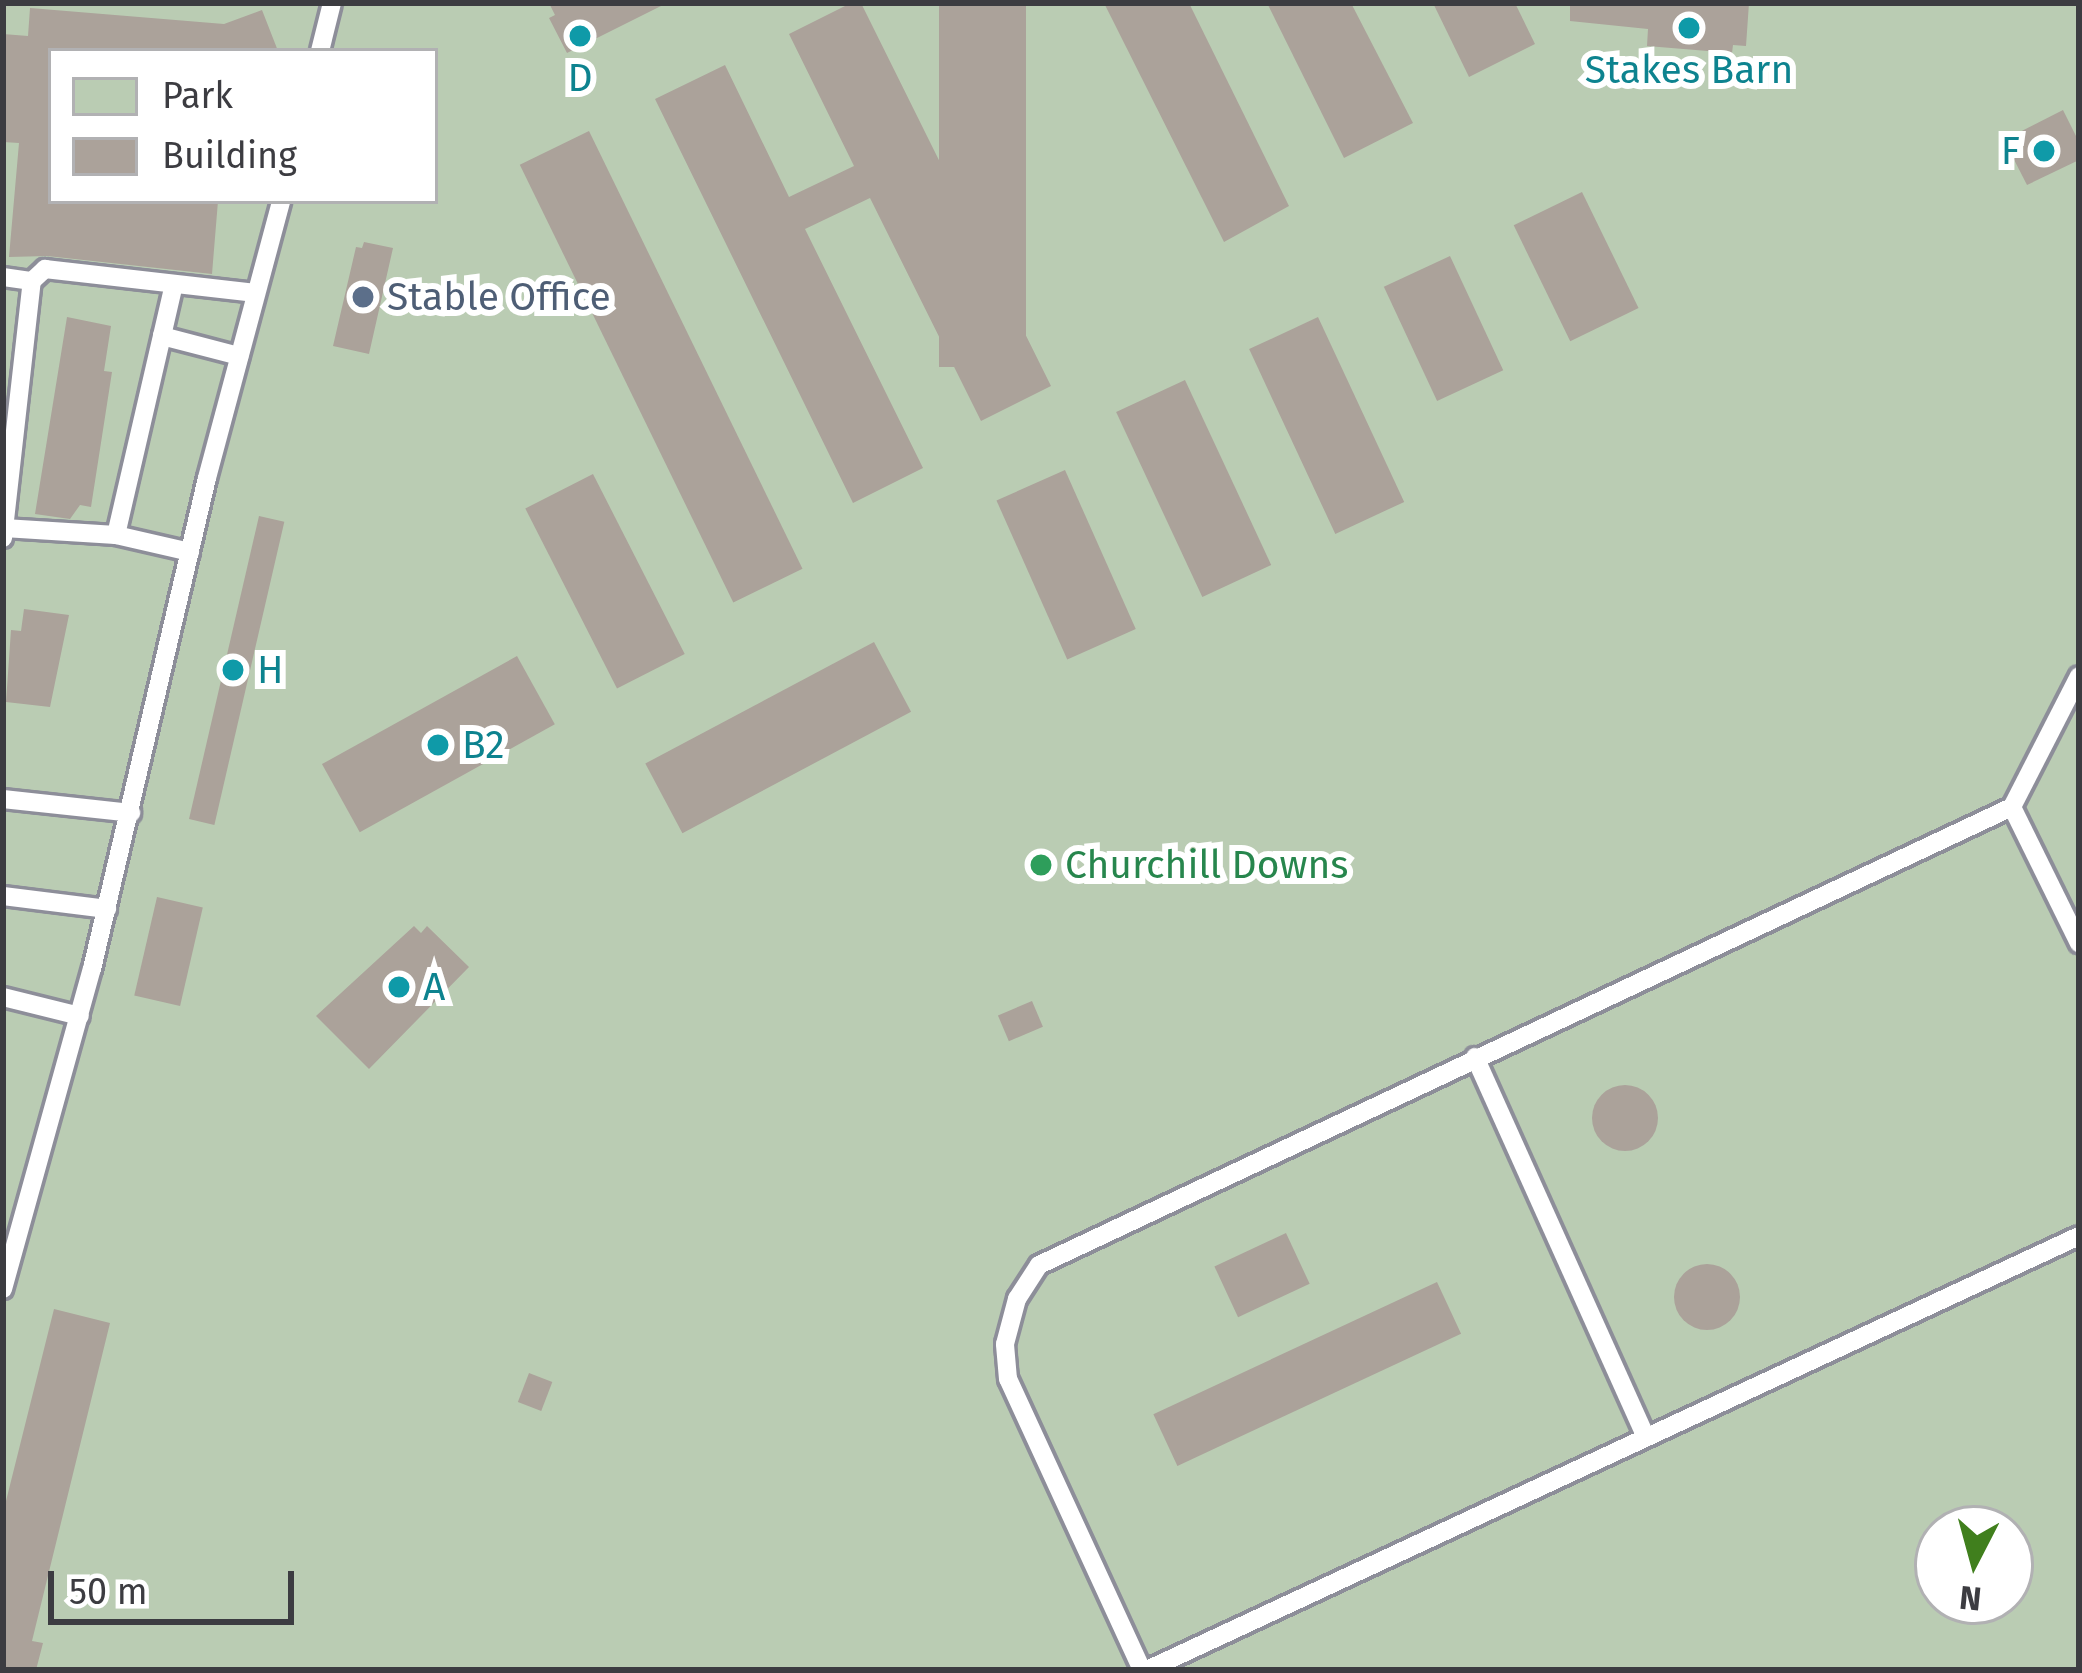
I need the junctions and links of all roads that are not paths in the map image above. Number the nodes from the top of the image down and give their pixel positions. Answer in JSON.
{"nodes":[{"id":1,"x":332,"y":3,"type":"edge"},
{"id":2,"x":321,"y":48,"type":"edge"},
{"id":3,"x":280,"y":204,"type":"edge"},
{"id":4,"x":3,"y":277,"type":"edge"},
{"id":5,"x":32,"y":281,"type":"junction"},
{"id":6,"x":174,"y":284,"type":"junction"},
{"id":7,"x":256,"y":293,"type":"junction"},
{"id":8,"x":163,"y":336,"type":"junction"},
{"id":9,"x":239,"y":356,"type":"junction"},
{"id":10,"x":4,"y":528,"type":"edge"},
{"id":11,"x":116,"y":535,"type":"junction"},
{"id":12,"x":3,"y":538,"type":"edge"},
{"id":13,"x":190,"y":553,"type":"junction"},
{"id":14,"x":2079,"y":676,"type":"edge"},
{"id":15,"x":3,"y":799,"type":"edge"},
{"id":16,"x":2012,"y":807,"type":"junction"},
{"id":17,"x":131,"y":813,"type":"junction"},
{"id":18,"x":3,"y":896,"type":"edge"},
{"id":19,"x":107,"y":909,"type":"junction"},
{"id":20,"x":2079,"y":943,"type":"edge"},
{"id":21,"x":3,"y":997,"type":"edge"},
{"id":22,"x":80,"y":1016,"type":"junction"},
{"id":23,"x":1475,"y":1058,"type":"junction"},
{"id":24,"x":2079,"y":1236,"type":"edge"},
{"id":25,"x":3,"y":1289,"type":"edge"},
{"id":26,"x":1646,"y":1437,"type":"junction"},
{"id":27,"x":1144,"y":1670,"type":"edge"}],
"edges":[{"from":1,"to":2,"type":"lane"},
{"from":3,"to":7,"type":"lane"},
{"from":4,"to":5,"type":"lane"},
{"from":5,"to":6,"type":"lane"},
{"from":5,"to":10,"type":"lane"},
{"from":6,"to":7,"type":"lane"},
{"from":6,"to":8,"type":"lane"},
{"from":7,"to":9,"type":"lane"},
{"from":8,"to":9,"type":"lane"},
{"from":8,"to":11,"type":"lane"},
{"from":9,"to":13,"type":"lane"},
{"from":10,"to":11,"type":"lane"},
{"from":10,"to":12,"type":"lane"},
{"from":11,"to":13,"type":"lane"},
{"from":13,"to":17,"type":"lane"},
{"from":14,"to":16,"type":"lane"},
{"from":15,"to":17,"type":"lane"},
{"from":16,"to":20,"type":"lane"},
{"from":16,"to":23,"type":"lane"},
{"from":17,"to":19,"type":"lane"},
{"from":18,"to":19,"type":"lane"},
{"from":19,"to":22,"type":"lane"},
{"from":21,"to":22,"type":"lane"},
{"from":22,"to":25,"type":"lane"},
{"from":23,"to":26,"type":"lane"},
{"from":23,"to":27,"type":"lane"},
{"from":24,"to":26,"type":"lane"},
{"from":26,"to":27,"type":"lane"}]}
